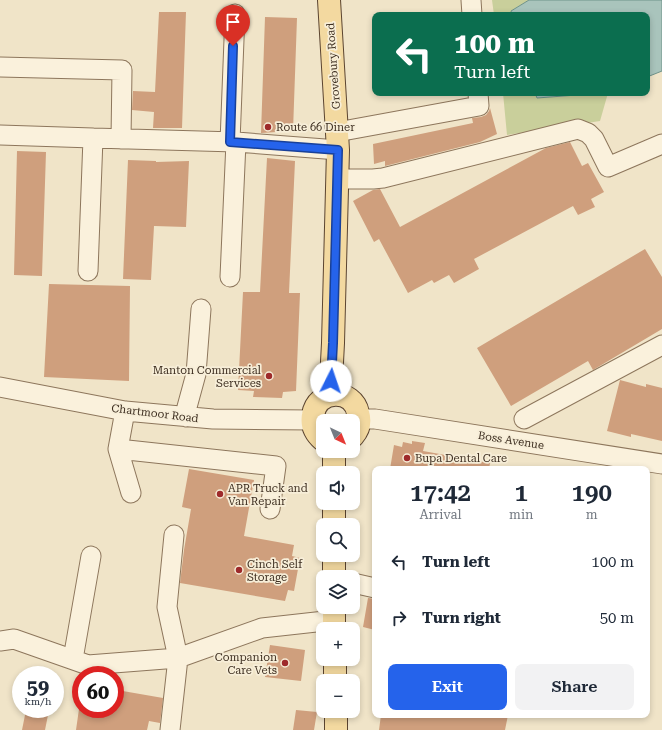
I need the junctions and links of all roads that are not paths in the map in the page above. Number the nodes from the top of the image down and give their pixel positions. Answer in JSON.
{"nodes":[{"id":1,"x":329,"y":0,"type":"edge"},
{"id":2,"x":471,"y":0,"type":"edge"},
{"id":3,"x":472,"y":12,"type":"edge"},
{"id":4,"x":235,"y":14,"type":"dead end"},
{"id":5,"x":0,"y":67,"type":"edge"},
{"id":6,"x":478,"y":96,"type":"edge"},
{"id":7,"x":0,"y":135,"type":"edge"},
{"id":8,"x":93,"y":138,"type":"junction"},
{"id":9,"x":121,"y":139,"type":"junction"},
{"id":10,"x":338,"y":141,"type":"junction"},
{"id":11,"x":233,"y":142,"type":"junction"},
{"id":12,"x":662,"y":144,"type":"edge"},
{"id":13,"x":338,"y":179,"type":"junction"},
{"id":14,"x":88,"y":271,"type":"dead end"},
{"id":15,"x":230,"y":277,"type":"dead end"},
{"id":16,"x":201,"y":309,"type":"dead end"},
{"id":17,"x":662,"y":345,"type":"edge"},
{"id":18,"x":0,"y":387,"type":"edge"},
{"id":19,"x":332,"y":395,"type":"junction"},
{"id":20,"x":125,"y":411,"type":"junction"},
{"id":21,"x":357,"y":414,"type":"edge"},
{"id":22,"x":186,"y":417,"type":"junction"},
{"id":23,"x":524,"y":419,"type":"dead end"},
{"id":24,"x":312,"y":420,"type":"junction"},
{"id":25,"x":360,"y":425,"type":"edge"},
{"id":26,"x":316,"y":433,"type":"edge"},
{"id":27,"x":118,"y":449,"type":"junction"},
{"id":28,"x":662,"y":464,"type":"edge"},
{"id":29,"x":131,"y":493,"type":"dead end"},
{"id":30,"x":270,"y":509,"type":"dead end"},
{"id":31,"x":174,"y":536,"type":"dead end"},
{"id":32,"x":91,"y":556,"type":"dead end"},
{"id":33,"x":360,"y":585,"type":"edge"},
{"id":34,"x":372,"y":587,"type":"edge"},
{"id":35,"x":334,"y":619,"type":"edge"},
{"id":36,"x":7,"y":640,"type":"edge"},
{"id":37,"x":178,"y":658,"type":"junction"},
{"id":38,"x":73,"y":660,"type":"junction"},
{"id":39,"x":336,"y":718,"type":"edge"},
{"id":40,"x":170,"y":730,"type":"edge"},
{"id":41,"x":336,"y":730,"type":"edge"}],
"edges":[{"from":1,"to":10,"type":"main road","name":"Grovebury Road"},
{"from":2,"to":3,"type":"street"},
{"from":4,"to":11,"type":"street"},
{"from":5,"to":9,"type":"street"},
{"from":6,"to":10,"type":"street"},
{"from":7,"to":8,"type":"street"},
{"from":8,"to":9,"type":"street"},
{"from":8,"to":14,"type":"street"},
{"from":9,"to":11,"type":"street"},
{"from":10,"to":11,"type":"street"},
{"from":10,"to":13,"type":"main road","name":"Grovebury Road"},
{"from":11,"to":15,"type":"street"},
{"from":12,"to":13,"type":"street"},
{"from":13,"to":19,"type":"main road","name":"Grovebury Road"},
{"from":16,"to":22,"type":"street"},
{"from":17,"to":23,"type":"street"},
{"from":18,"to":20,"type":"street","name":"Chartmoor Road"},
{"from":19,"to":21,"type":"main road"},
{"from":19,"to":24,"type":"main road"},
{"from":20,"to":22,"type":"street","name":"Chartmoor Road"},
{"from":20,"to":27,"type":"street"},
{"from":22,"to":24,"type":"street","name":"Chartmoor Road"},
{"from":24,"to":26,"type":"main road"},
{"from":25,"to":28,"type":"street","name":"Boss Avenue"},
{"from":27,"to":29,"type":"street"},
{"from":27,"to":30,"type":"street"},
{"from":31,"to":37,"type":"street"},
{"from":32,"to":38,"type":"street"},
{"from":33,"to":34,"type":"street"},
{"from":35,"to":37,"type":"street"},
{"from":36,"to":38,"type":"street"},
{"from":37,"to":38,"type":"street"},
{"from":37,"to":40,"type":"street"},
{"from":39,"to":41,"type":"main road"}]}
